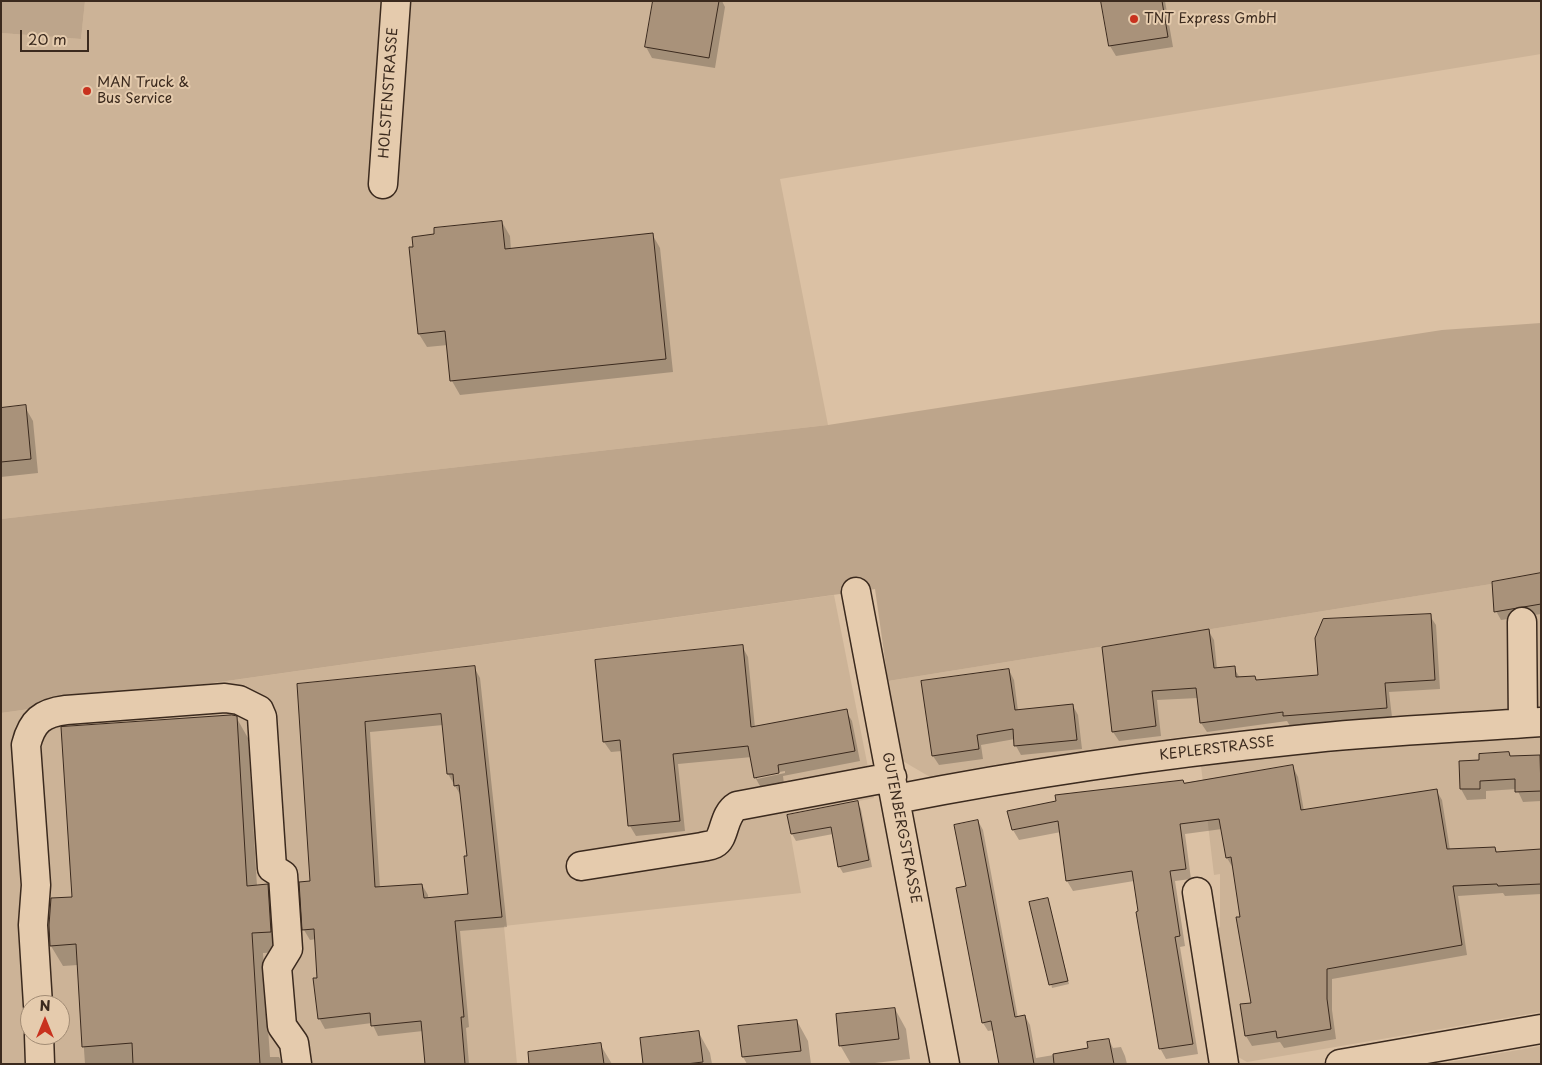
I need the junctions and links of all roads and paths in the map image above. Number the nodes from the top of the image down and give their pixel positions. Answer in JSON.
{"nodes":[{"id":1,"x":396,"y":1,"type":"edge"},
{"id":2,"x":383,"y":184,"type":"dead end"},
{"id":3,"x":856,"y":592,"type":"dead end"},
{"id":4,"x":1522,"y":622,"type":"dead end"},
{"id":5,"x":1532,"y":723,"type":"edge"},
{"id":6,"x":894,"y":788,"type":"junction"},
{"id":7,"x":581,"y":866,"type":"dead end"},
{"id":8,"x":1197,"y":892,"type":"dead end"},
{"id":9,"x":37,"y":995,"type":"edge"},
{"id":10,"x":1541,"y":1029,"type":"edge"},
{"id":11,"x":39,"y":1045,"type":"edge"},
{"id":12,"x":40,"y":1064,"type":"edge"},
{"id":13,"x":297,"y":1064,"type":"edge"},
{"id":14,"x":945,"y":1064,"type":"edge"},
{"id":15,"x":1224,"y":1064,"type":"edge"},
{"id":16,"x":1340,"y":1064,"type":"edge"}],
"edges":[{"from":1,"to":2,"type":"street","name":"HOLSTENSTRASSE"},
{"from":3,"to":6,"type":"street","name":"GUTENBERGSTRASSE"},
{"from":4,"to":5,"type":"street"},
{"from":5,"to":6,"type":"street","name":"KEPLERSTRASSE"},
{"from":6,"to":7,"type":"street","name":"KEPLERSTRASSE"},
{"from":6,"to":14,"type":"street","name":"GUTENBERGSTRASSE"},
{"from":8,"to":15,"type":"street"},
{"from":9,"to":13,"type":"street"},
{"from":10,"to":16,"type":"street"},
{"from":11,"to":12,"type":"street"}]}
